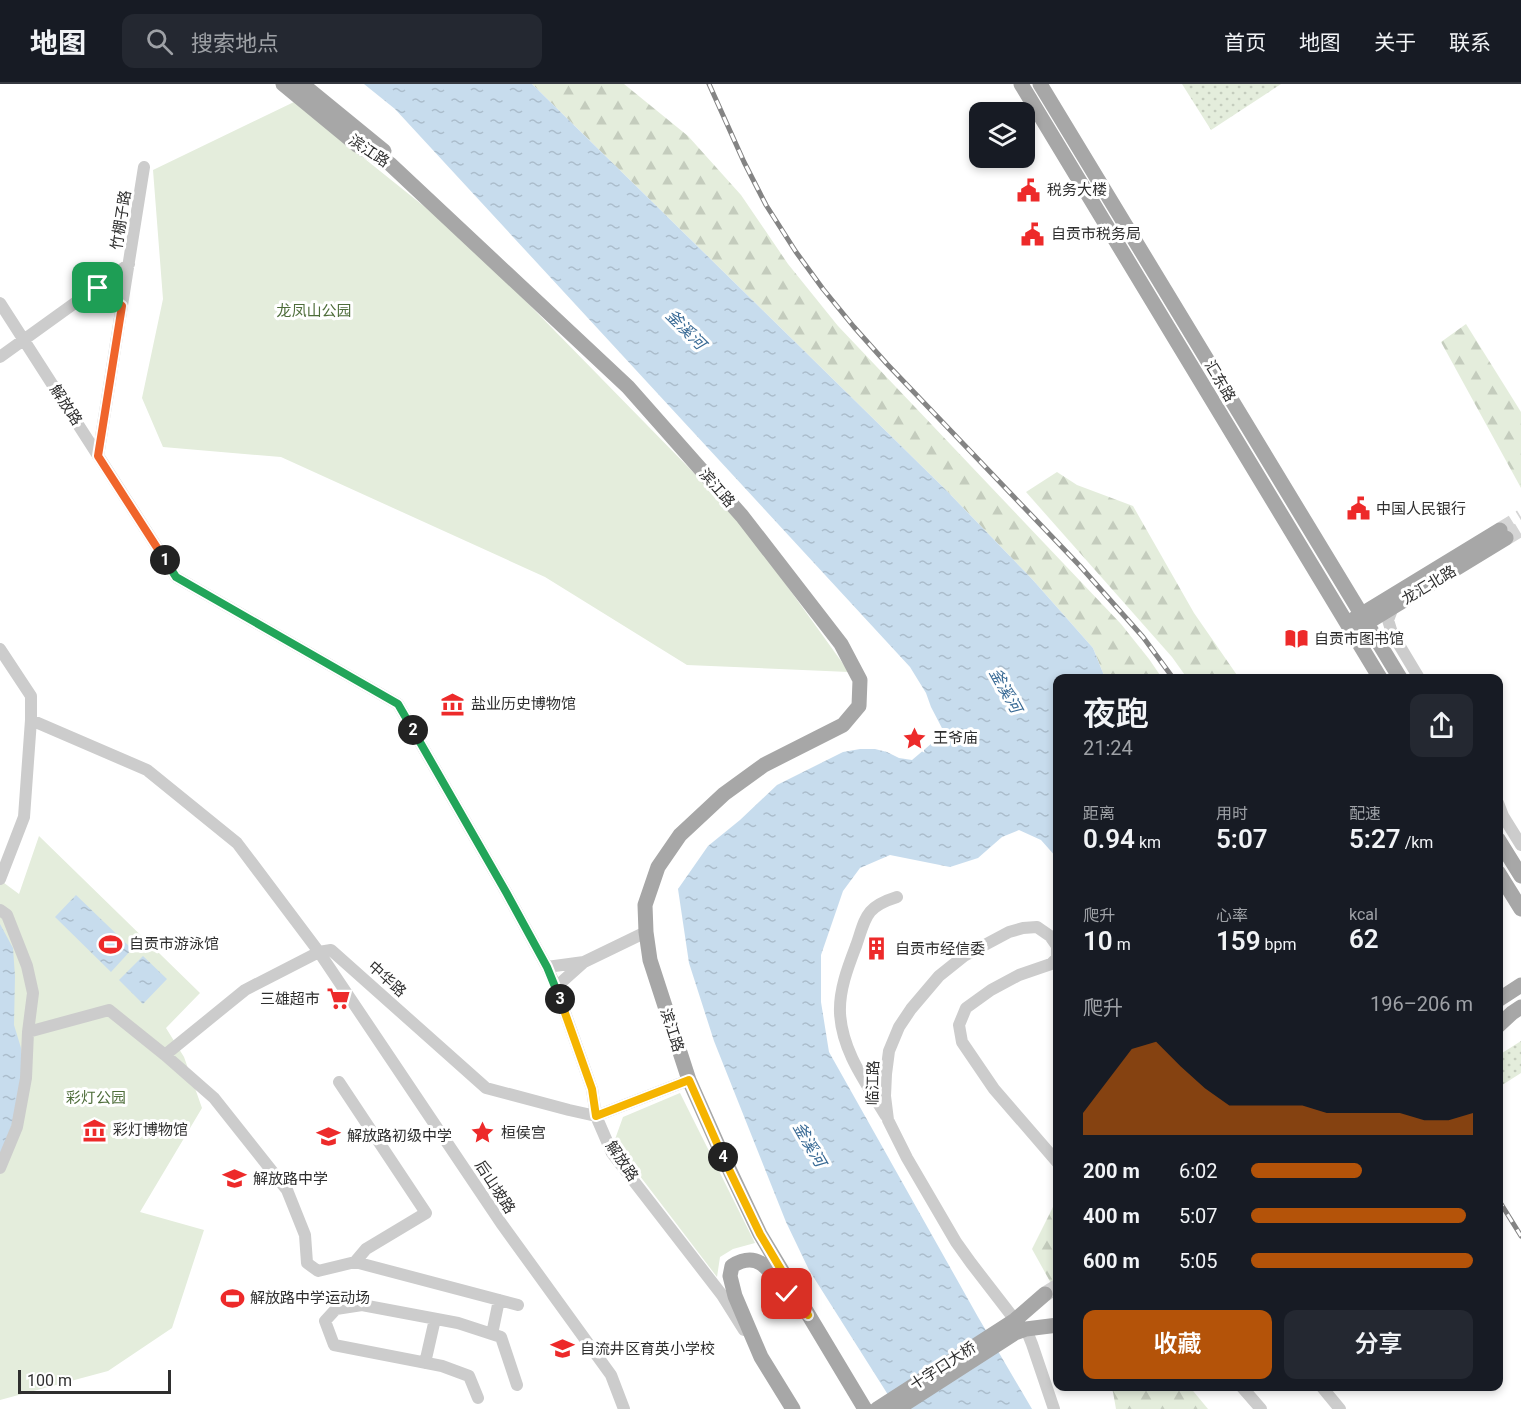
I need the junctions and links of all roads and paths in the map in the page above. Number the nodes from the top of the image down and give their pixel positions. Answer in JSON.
{"nodes":[{"id":1,"x":283,"y":84,"type":"edge"},
{"id":2,"x":302,"y":84,"type":"edge"},
{"id":3,"x":316,"y":84,"type":"edge"},
{"id":4,"x":1021,"y":84,"type":"edge"},
{"id":5,"x":1041,"y":84,"type":"edge"},
{"id":6,"x":394,"y":158,"type":"junction"},
{"id":7,"x":144,"y":167,"type":"dead end"},
{"id":8,"x":129,"y":264,"type":"junction"},
{"id":9,"x":98,"y":288,"type":"junction"},
{"id":10,"x":0,"y":303,"type":"edge"},
{"id":11,"x":122,"y":306,"type":"junction"},
{"id":12,"x":24,"y":339,"type":"junction"},
{"id":13,"x":0,"y":357,"type":"edge"},
{"id":14,"x":98,"y":456,"type":"junction"},
{"id":15,"x":1393,"y":607,"type":"junction"},
{"id":16,"x":1364,"y":619,"type":"junction"},
{"id":17,"x":1350,"y":627,"type":"junction"},
{"id":18,"x":0,"y":649,"type":"edge"},
{"id":19,"x":1378,"y":674,"type":"edge"},
{"id":20,"x":1398,"y":674,"type":"edge"},
{"id":21,"x":1417,"y":674,"type":"edge"},
{"id":22,"x":31,"y":720,"type":"junction"},
{"id":23,"x":1503,"y":816,"type":"edge"},
{"id":24,"x":1521,"y":845,"type":"edge"},
{"id":25,"x":1503,"y":847,"type":"edge"},
{"id":26,"x":1521,"y":876,"type":"edge"},
{"id":27,"x":0,"y":879,"type":"edge"},
{"id":28,"x":1503,"y":880,"type":"edge"},
{"id":29,"x":897,"y":897,"type":"dead end"},
{"id":30,"x":1521,"y":909,"type":"edge"},
{"id":31,"x":0,"y":910,"type":"edge"},
{"id":32,"x":646,"y":932,"type":"junction"},
{"id":33,"x":1053,"y":940,"type":"edge"},
{"id":34,"x":319,"y":952,"type":"junction"},
{"id":35,"x":584,"y":962,"type":"junction"},
{"id":36,"x":1053,"y":962,"type":"edge"},
{"id":37,"x":547,"y":967,"type":"junction"},
{"id":38,"x":1521,"y":986,"type":"edge"},
{"id":39,"x":556,"y":987,"type":"junction"},
{"id":40,"x":1503,"y":997,"type":"edge"},
{"id":41,"x":1521,"y":1008,"type":"edge"},
{"id":42,"x":1503,"y":1021,"type":"edge"},
{"id":43,"x":28,"y":1032,"type":"junction"},
{"id":44,"x":165,"y":1055,"type":"junction"},
{"id":45,"x":689,"y":1080,"type":"junction"},
{"id":46,"x":339,"y":1082,"type":"dead end"},
{"id":47,"x":596,"y":1116,"type":"junction"},
{"id":48,"x":888,"y":1120,"type":"junction"},
{"id":49,"x":1053,"y":1156,"type":"edge"},
{"id":50,"x":0,"y":1168,"type":"edge"},
{"id":51,"x":356,"y":1262,"type":"junction"},
{"id":52,"x":1045,"y":1294,"type":"tunnel mouth"},
{"id":53,"x":499,"y":1300,"type":"junction"},
{"id":54,"x":518,"y":1305,"type":"dead end"},
{"id":55,"x":808,"y":1315,"type":"junction"},
{"id":56,"x":435,"y":1319,"type":"junction"},
{"id":57,"x":1053,"y":1324,"type":"edge"},
{"id":58,"x":1016,"y":1326,"type":"junction"},
{"id":59,"x":492,"y":1334,"type":"junction"},
{"id":60,"x":761,"y":1357,"type":"junction"},
{"id":61,"x":425,"y":1363,"type":"junction"},
{"id":62,"x":517,"y":1385,"type":"dead end"},
{"id":63,"x":1245,"y":1391,"type":"edge"},
{"id":64,"x":1325,"y":1391,"type":"edge"},
{"id":65,"x":478,"y":1398,"type":"dead end"},
{"id":66,"x":1053,"y":1406,"type":"edge"},
{"id":67,"x":624,"y":1409,"type":"edge"},
{"id":68,"x":793,"y":1409,"type":"edge"},
{"id":69,"x":865,"y":1409,"type":"edge"},
{"id":70,"x":877,"y":1409,"type":"edge"},
{"id":71,"x":897,"y":1409,"type":"edge"},
{"id":72,"x":1261,"y":1409,"type":"edge"},
{"id":73,"x":1340,"y":1409,"type":"edge"}],
"edges":[{"from":1,"to":32,"type":"main road","name":"滨江路"},
{"from":2,"to":6,"type":"main road","name":"滨江路"},
{"from":3,"to":6,"type":"main road"},
{"from":4,"to":17,"type":"main road","name":"汇东路"},
{"from":5,"to":16,"type":"main road","name":"汇东路"},
{"from":6,"to":32,"type":"main road","name":"滨江路"},
{"from":7,"to":8,"type":"street","name":"竹棚子路"},
{"from":8,"to":9,"type":"street"},
{"from":8,"to":11,"type":"street","name":"竹棚子路"},
{"from":9,"to":11,"type":"street"},
{"from":9,"to":12,"type":"street"},
{"from":10,"to":12,"type":"street","name":"解放路"},
{"from":11,"to":14,"type":"street","name":"竹棚子路"},
{"from":12,"to":13,"type":"street"},
{"from":12,"to":14,"type":"street","name":"解放路"},
{"from":14,"to":37,"type":"street","name":"解放路"},
{"from":15,"to":16,"type":"main road","name":"龙汇北路"},
{"from":15,"to":16,"type":"main road","name":"龙汇北路"},
{"from":15,"to":21,"type":"street"},
{"from":16,"to":17,"type":"main road","name":"龙汇北路"},
{"from":16,"to":20,"type":"main road","name":"汇东路"},
{"from":17,"to":19,"type":"main road","name":"汇东路"},
{"from":18,"to":22,"type":"street"},
{"from":22,"to":27,"type":"street"},
{"from":22,"to":34,"type":"street","name":"后山坡路"},
{"from":23,"to":24,"type":"street"},
{"from":25,"to":26,"type":"main road"},
{"from":28,"to":30,"type":"main road"},
{"from":29,"to":48,"type":"street"},
{"from":31,"to":43,"type":"street"},
{"from":32,"to":35,"type":"street"},
{"from":32,"to":45,"type":"main road","name":"滨江路"},
{"from":33,"to":48,"type":"street","name":"临江路"},
{"from":34,"to":44,"type":"street"},
{"from":34,"to":47,"type":"street","name":"中华路"},
{"from":34,"to":67,"type":"street","name":"后山坡路"},
{"from":35,"to":37,"type":"street"},
{"from":35,"to":39,"type":"street"},
{"from":36,"to":49,"type":"street"},
{"from":37,"to":39,"type":"street","name":"解放路"},
{"from":38,"to":40,"type":"main road"},
{"from":39,"to":47,"type":"street","name":"解放路"},
{"from":41,"to":42,"type":"main road"},
{"from":43,"to":44,"type":"street"},
{"from":43,"to":50,"type":"street"},
{"from":44,"to":51,"type":"street"},
{"from":45,"to":47,"type":"street"},
{"from":45,"to":55,"type":"main road","name":"滨江路"},
{"from":46,"to":51,"type":"street"},
{"from":47,"to":60,"type":"street","name":"解放路"},
{"from":48,"to":58,"type":"street","name":"临江路"},
{"from":51,"to":53,"type":"street"},
{"from":52,"to":58,"type":"main road"},
{"from":53,"to":54,"type":"street"},
{"from":53,"to":59,"type":"street"},
{"from":55,"to":60,"type":"main road"},
{"from":55,"to":69,"type":"main road","name":"滨江路"},
{"from":56,"to":59,"type":"street"},
{"from":56,"to":61,"type":"street"},
{"from":56,"to":61,"type":"street"},
{"from":57,"to":58,"type":"main road"},
{"from":58,"to":66,"type":"street","name":"临江路"},
{"from":58,"to":70,"type":"main road","name":"十字口大桥"},
{"from":58,"to":71,"type":"main road","name":"十字口大桥"},
{"from":59,"to":62,"type":"street"},
{"from":60,"to":68,"type":"main road","name":"解放路"},
{"from":61,"to":65,"type":"street"},
{"from":63,"to":72,"type":"street"},
{"from":64,"to":73,"type":"street"}]}
